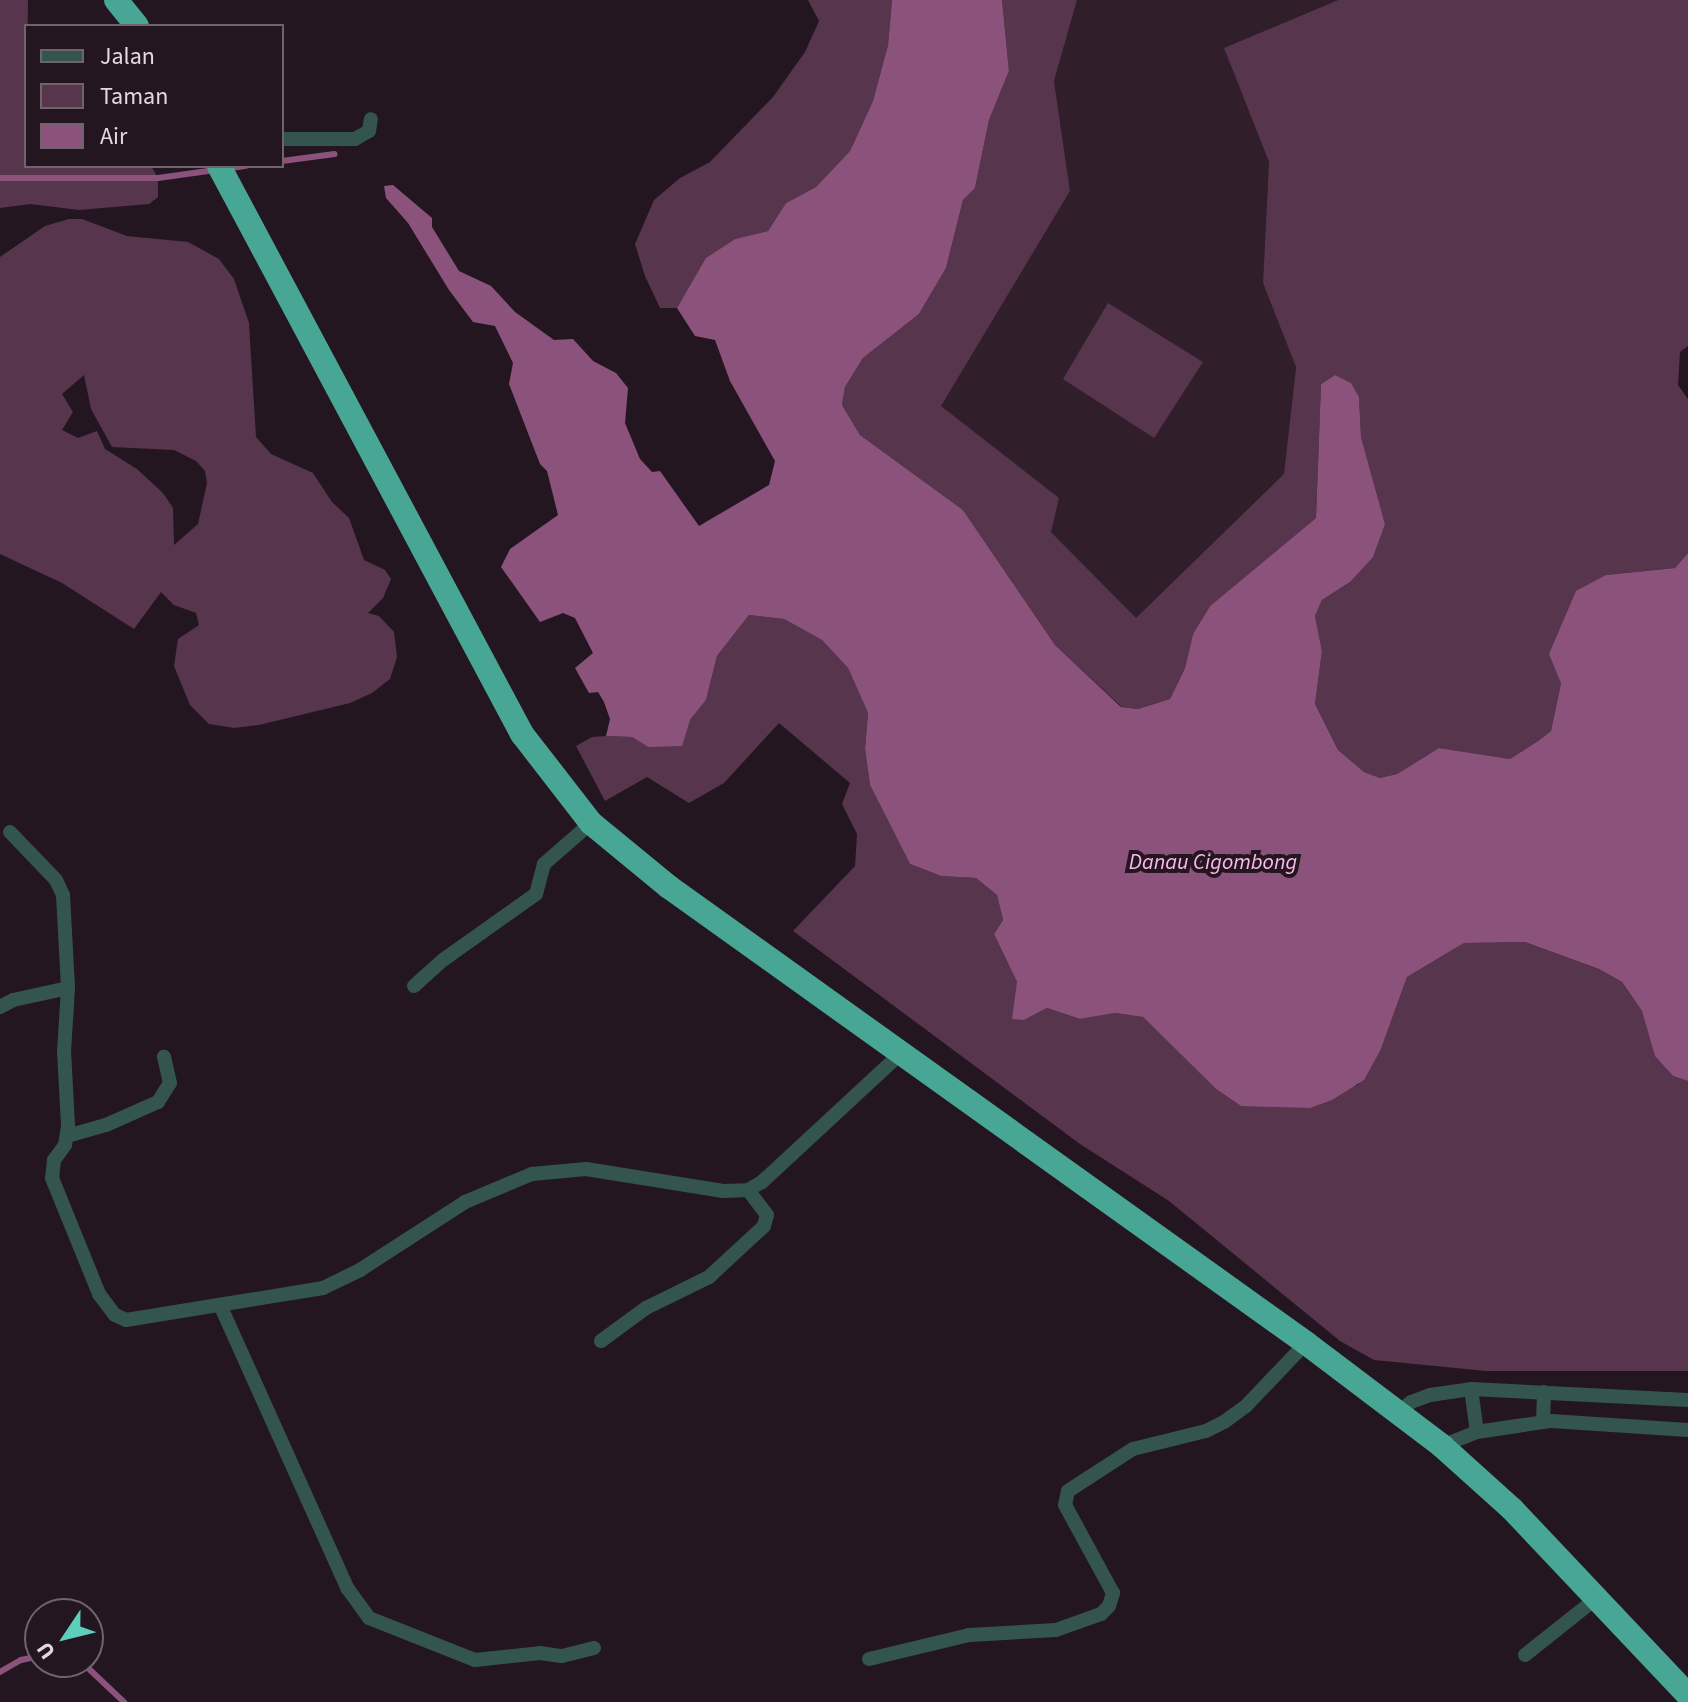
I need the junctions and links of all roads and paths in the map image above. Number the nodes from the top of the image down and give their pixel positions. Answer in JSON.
{"nodes":[{"id":1,"x":116,"y":0,"type":"edge"},
{"id":2,"x":135,"y":24,"type":"edge"},
{"id":3,"x":371,"y":119,"type":"dead end"},
{"id":4,"x":284,"y":139,"type":"edge"},
{"id":5,"x":220,"y":168,"type":"edge"},
{"id":6,"x":591,"y":823,"type":"junction"},
{"id":7,"x":10,"y":832,"type":"dead end"},
{"id":8,"x":414,"y":986,"type":"dead end"},
{"id":9,"x":68,"y":988,"type":"junction"},
{"id":10,"x":0,"y":1007,"type":"edge"},
{"id":11,"x":899,"y":1055,"type":"junction"},
{"id":12,"x":164,"y":1057,"type":"dead end"},
{"id":13,"x":67,"y":1136,"type":"junction"},
{"id":14,"x":748,"y":1190,"type":"junction"},
{"id":15,"x":221,"y":1307,"type":"junction"},
{"id":16,"x":601,"y":1341,"type":"dead end"},
{"id":17,"x":1306,"y":1343,"type":"junction"},
{"id":18,"x":1471,"y":1389,"type":"junction"},
{"id":19,"x":1544,"y":1392,"type":"junction"},
{"id":20,"x":1688,"y":1400,"type":"edge"},
{"id":21,"x":1397,"y":1413,"type":"junction"},
{"id":22,"x":1543,"y":1422,"type":"junction"},
{"id":23,"x":1688,"y":1430,"type":"edge"},
{"id":24,"x":1477,"y":1432,"type":"junction"},
{"id":25,"x":1442,"y":1446,"type":"junction"},
{"id":26,"x":1598,"y":1597,"type":"junction"},
{"id":27,"x":594,"y":1648,"type":"dead end"},
{"id":28,"x":1525,"y":1655,"type":"dead end"},
{"id":29,"x":869,"y":1659,"type":"dead end"},
{"id":30,"x":1688,"y":1695,"type":"edge"}],
"edges":[{"from":1,"to":2,"type":"highway"},
{"from":3,"to":4,"type":"street"},
{"from":5,"to":6,"type":"highway"},
{"from":6,"to":8,"type":"street"},
{"from":6,"to":11,"type":"highway"},
{"from":7,"to":9,"type":"street"},
{"from":9,"to":10,"type":"street"},
{"from":9,"to":13,"type":"street"},
{"from":11,"to":14,"type":"street"},
{"from":11,"to":17,"type":"highway"},
{"from":12,"to":13,"type":"street"},
{"from":13,"to":15,"type":"street"},
{"from":14,"to":15,"type":"street"},
{"from":14,"to":16,"type":"street"},
{"from":15,"to":27,"type":"street"},
{"from":17,"to":21,"type":"highway"},
{"from":17,"to":29,"type":"street"},
{"from":18,"to":19,"type":"street"},
{"from":18,"to":21,"type":"street"},
{"from":18,"to":24,"type":"street"},
{"from":19,"to":20,"type":"street"},
{"from":19,"to":22,"type":"street"},
{"from":21,"to":25,"type":"highway"},
{"from":22,"to":23,"type":"street"},
{"from":22,"to":24,"type":"street"},
{"from":24,"to":25,"type":"street"},
{"from":25,"to":26,"type":"highway"},
{"from":26,"to":28,"type":"street"},
{"from":26,"to":30,"type":"highway"}]}
